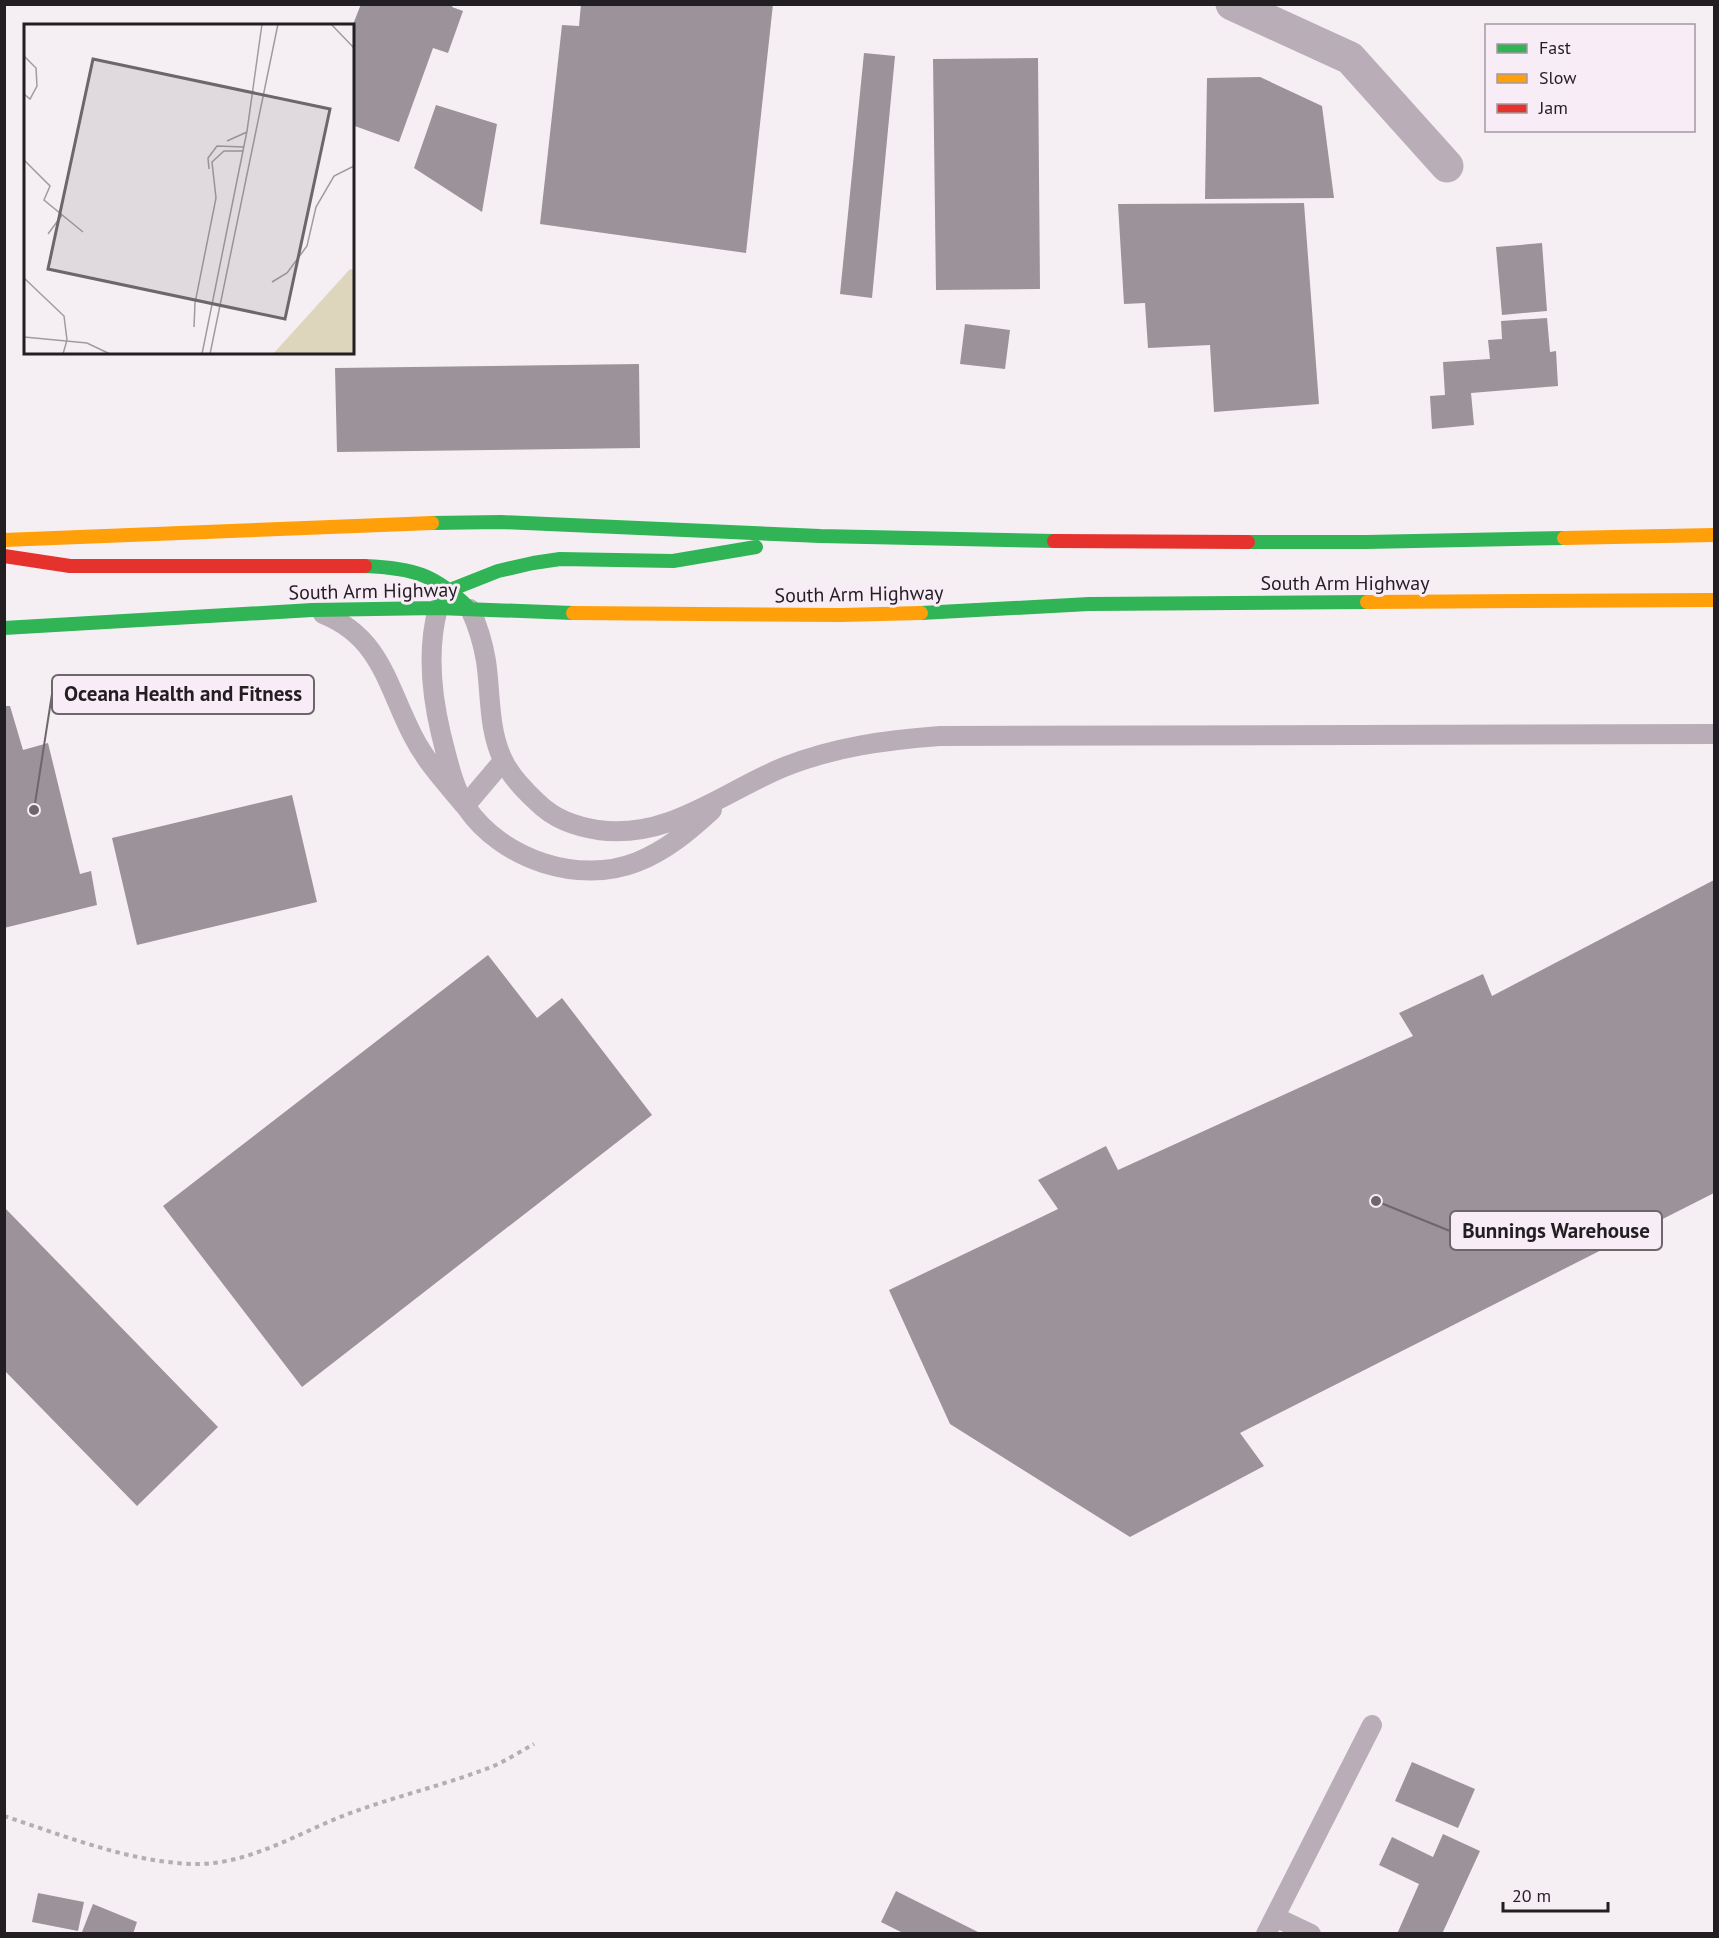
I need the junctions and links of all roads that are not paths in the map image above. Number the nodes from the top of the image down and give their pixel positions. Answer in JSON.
{"nodes":[{"id":1,"x":1232,"y":4,"type":"edge"},
{"id":2,"x":1447,"y":166,"type":"dead end"},
{"id":3,"x":1714,"y":535,"type":"edge"},
{"id":4,"x":820,"y":536,"type":"junction"},
{"id":5,"x":4,"y":540,"type":"edge"},
{"id":6,"x":4,"y":556,"type":"edge"},
{"id":7,"x":450,"y":590,"type":"junction"},
{"id":8,"x":1714,"y":600,"type":"edge"},
{"id":9,"x":438,"y":608,"type":"junction"},
{"id":10,"x":470,"y":609,"type":"junction"},
{"id":11,"x":312,"y":610,"type":"junction"},
{"id":12,"x":4,"y":628,"type":"edge"},
{"id":13,"x":1714,"y":734,"type":"edge"},
{"id":14,"x":503,"y":761,"type":"junction"},
{"id":15,"x":725,"y":798,"type":"junction"},
{"id":16,"x":465,"y":806,"type":"junction"},
{"id":17,"x":1372,"y":1725,"type":"dead end"},
{"id":18,"x":1270,"y":1925,"type":"edge"},
{"id":19,"x":1311,"y":1934,"type":"edge"}],
"edges":[{"from":1,"to":2,"type":"street"},
{"from":3,"to":4,"type":"main road","name":"South Arm Highway"},
{"from":4,"to":5,"type":"main road","name":"South Arm Highway"},
{"from":4,"to":7,"type":"main road"},
{"from":6,"to":7,"type":"main road"},
{"from":7,"to":9,"type":"main road"},
{"from":7,"to":10,"type":"main road"},
{"from":8,"to":10,"type":"main road","name":"South Arm Highway"},
{"from":9,"to":10,"type":"main road","name":"South Arm Highway"},
{"from":9,"to":11,"type":"main road","name":"South Arm Highway"},
{"from":9,"to":16,"type":"lane"},
{"from":10,"to":14,"type":"lane"},
{"from":11,"to":12,"type":"main road","name":"South Arm Highway"},
{"from":11,"to":16,"type":"lane"},
{"from":13,"to":15,"type":"lane"},
{"from":14,"to":15,"type":"lane"},
{"from":14,"to":16,"type":"lane"},
{"from":15,"to":16,"type":"lane"},
{"from":17,"to":18,"type":"lane"},
{"from":18,"to":19,"type":"lane"}]}
